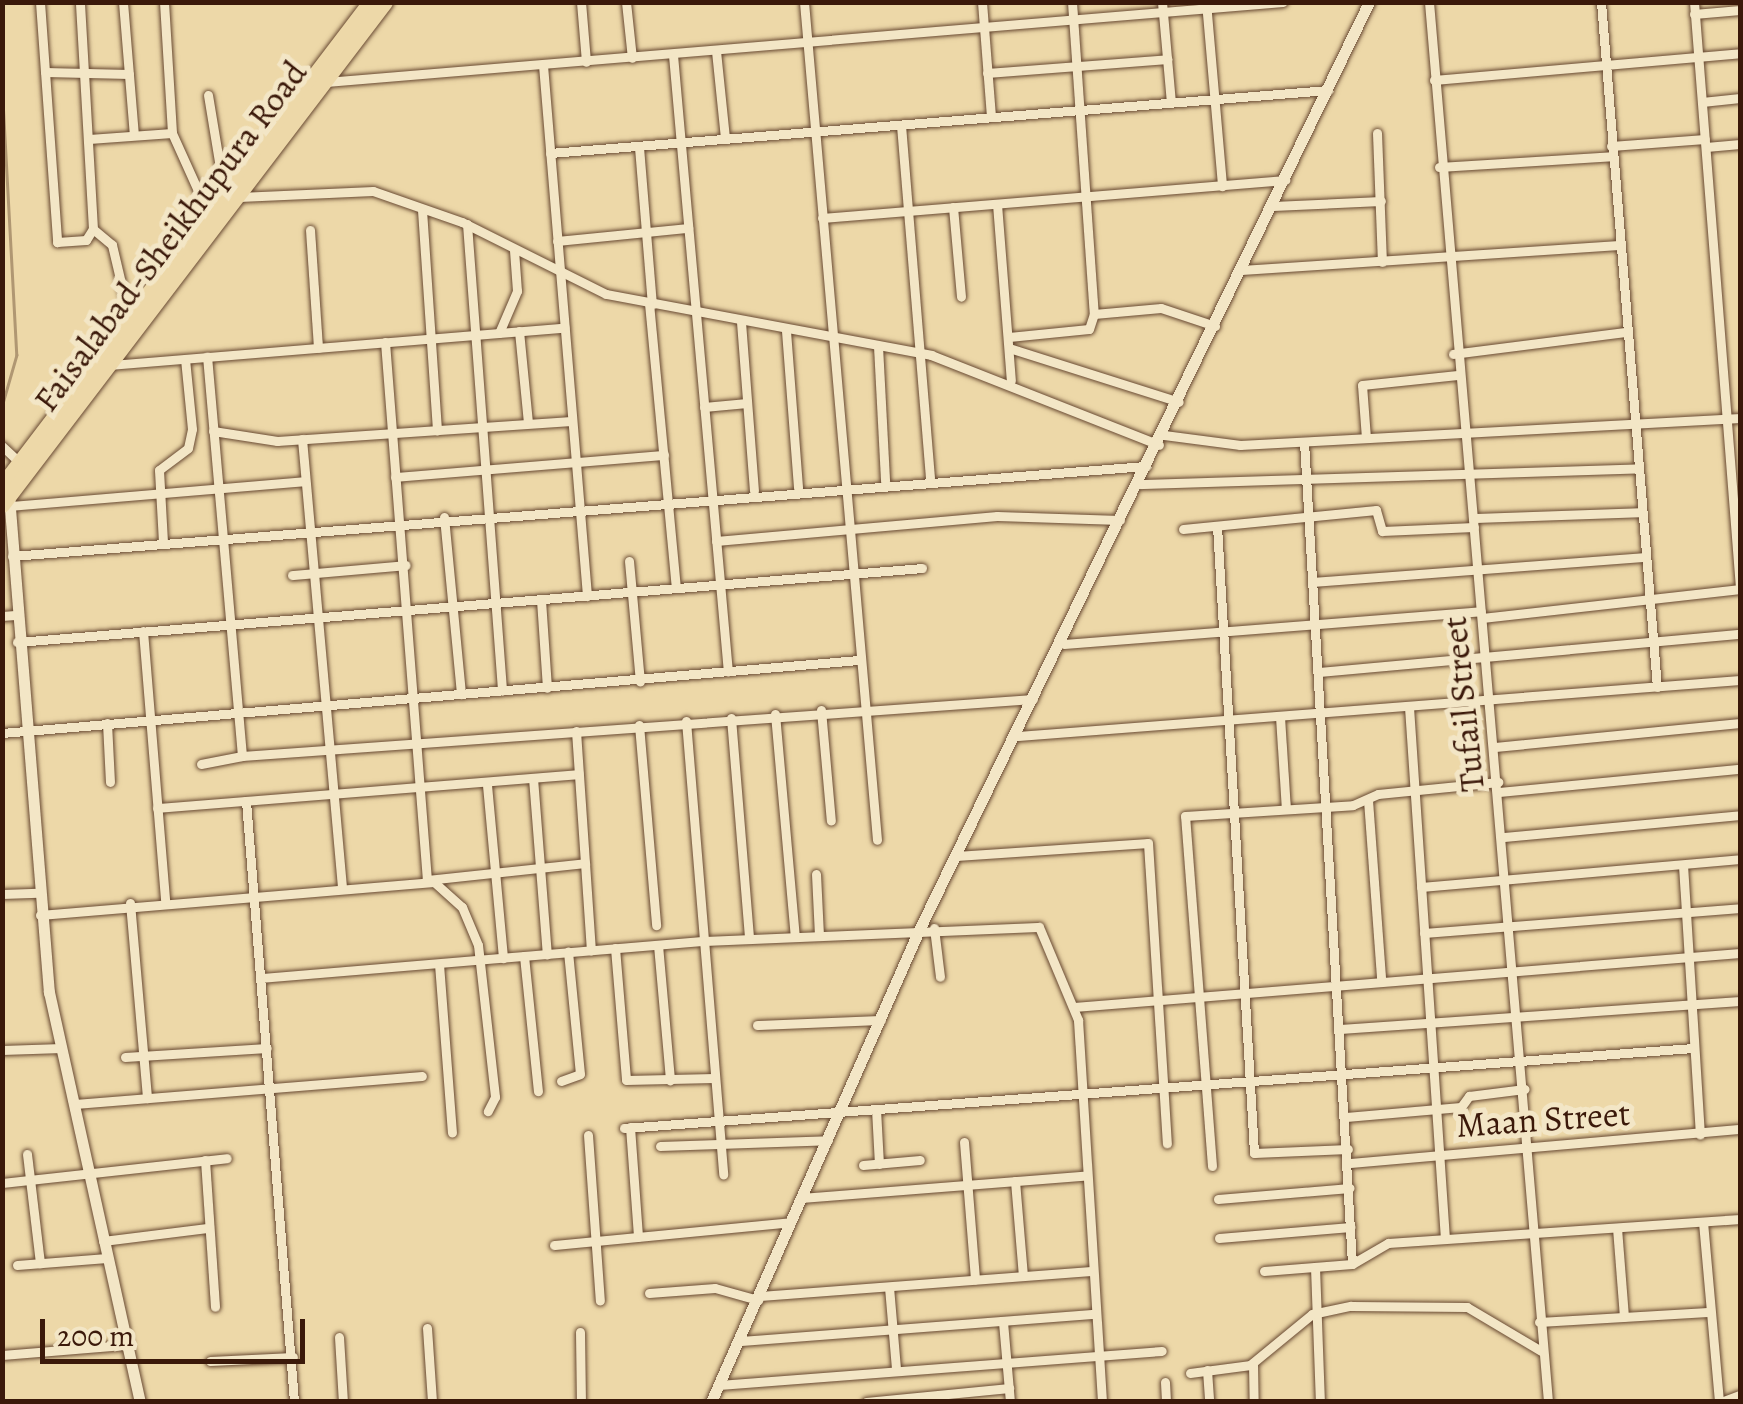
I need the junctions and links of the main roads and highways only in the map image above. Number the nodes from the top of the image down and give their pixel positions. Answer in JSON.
{"nodes":[{"id":1,"x":370,"y":2,"type":"edge"},
{"id":2,"x":385,"y":2,"type":"edge"},
{"id":3,"x":1369,"y":2,"type":"edge"},
{"id":4,"x":230,"y":196,"type":"junction"},
{"id":5,"x":24,"y":467,"type":"junction"},
{"id":6,"x":6,"y":498,"type":"edge"},
{"id":7,"x":9,"y":616,"type":"edge"},
{"id":8,"x":1740,"y":1396,"type":"edge"},
{"id":9,"x":140,"y":1402,"type":"edge"},
{"id":10,"x":711,"y":1402,"type":"edge"},
{"id":11,"x":1722,"y":1402,"type":"edge"}],
"edges":[{"from":1,"to":4,"type":"highway","name":"Faisalabad-Sheikhupura Road"},
{"from":2,"to":4,"type":"highway","name":"Faisalabad-Sheikhupura Road"},
{"from":3,"to":10,"type":"main road"},
{"from":4,"to":5,"type":"highway","name":"Faisalabad-Sheikhupura Road"},
{"from":4,"to":5,"type":"highway","name":"Faisalabad-Sheikhupura Road"},
{"from":5,"to":6,"type":"highway","name":"Faisalabad-Sheikhupura Road"},
{"from":6,"to":7,"type":"main road"},
{"from":7,"to":9,"type":"main road"},
{"from":8,"to":11,"type":"main road"}]}
